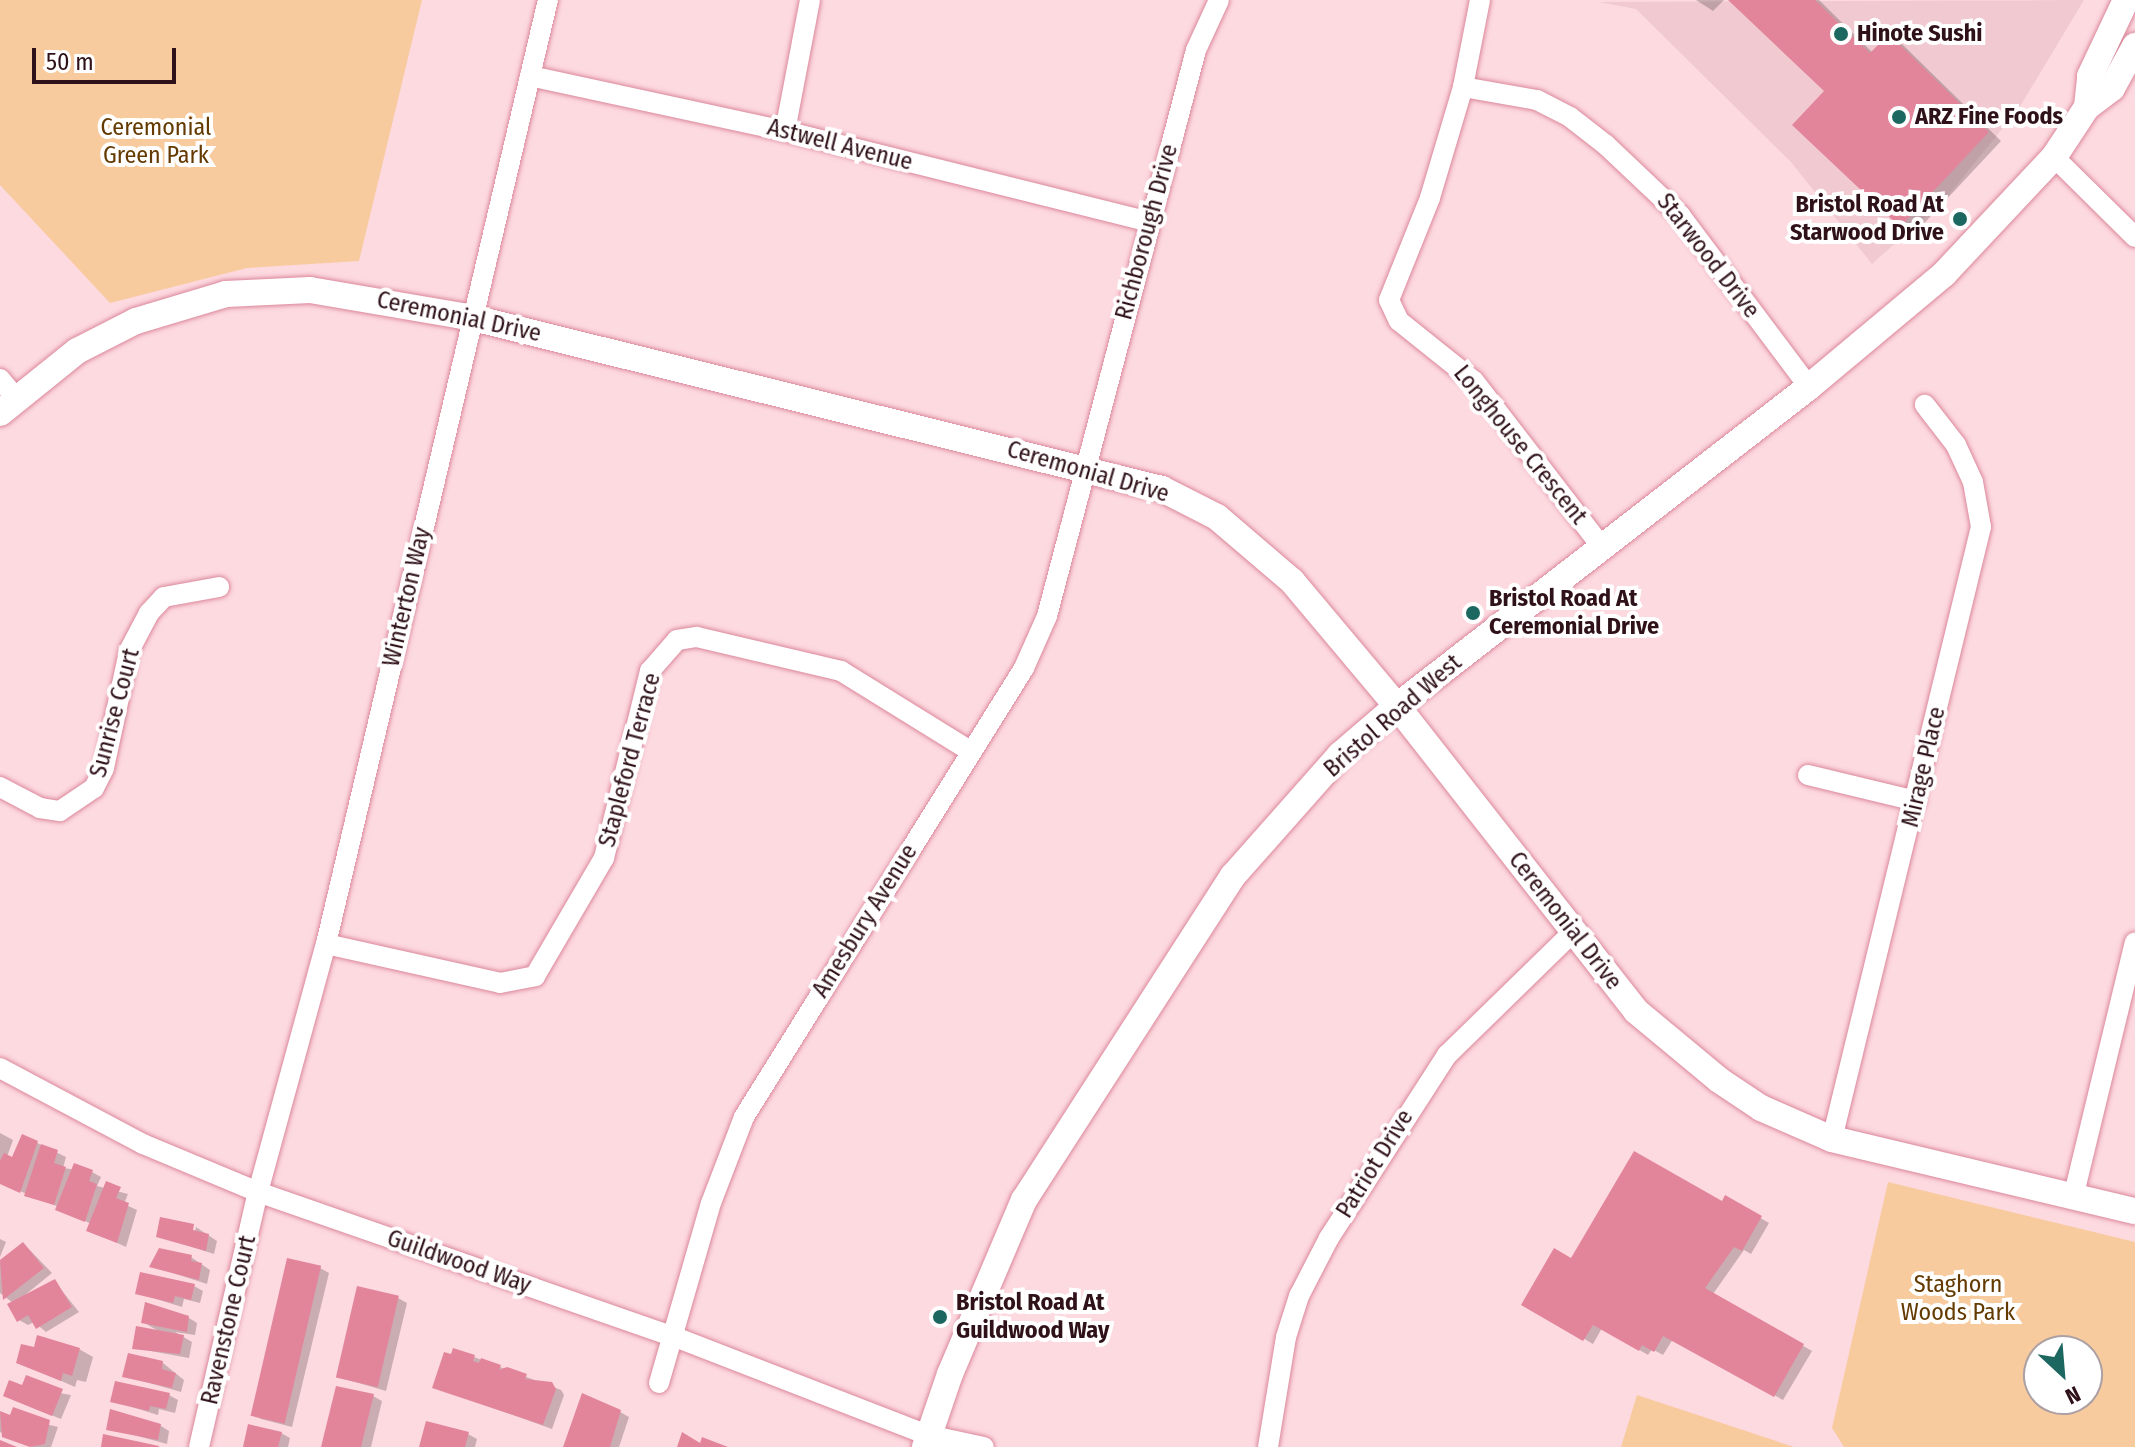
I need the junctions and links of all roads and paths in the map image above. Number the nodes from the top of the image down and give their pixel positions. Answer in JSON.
{"nodes":[{"id":1,"x":548,"y":0,"type":"edge"},
{"id":2,"x":810,"y":0,"type":"edge"},
{"id":3,"x":1219,"y":0,"type":"edge"},
{"id":4,"x":1480,"y":0,"type":"edge"},
{"id":5,"x":2126,"y":0,"type":"edge"},
{"id":6,"x":2135,"y":46,"type":"edge"},
{"id":7,"x":530,"y":76,"type":"junction"},
{"id":8,"x":1463,"y":87,"type":"junction"},
{"id":9,"x":2087,"y":107,"type":"junction"},
{"id":10,"x":785,"y":131,"type":"junction"},
{"id":11,"x":2054,"y":157,"type":"junction"},
{"id":12,"x":1149,"y":222,"type":"junction"},
{"id":13,"x":2135,"y":237,"type":"edge"},
{"id":14,"x":473,"y":318,"type":"junction"},
{"id":15,"x":1809,"y":387,"type":"junction"},
{"id":16,"x":6,"y":397,"type":"edge"},
{"id":17,"x":1925,"y":405,"type":"dead end"},
{"id":18,"x":1086,"y":468,"type":"junction"},
{"id":19,"x":1601,"y":546,"type":"junction"},
{"id":20,"x":219,"y":587,"type":"dead end"},
{"id":21,"x":1397,"y":706,"type":"junction"},
{"id":22,"x":970,"y":751,"type":"junction"},
{"id":23,"x":1808,"y":775,"type":"dead end"},
{"id":24,"x":0,"y":787,"type":"edge"},
{"id":25,"x":1916,"y":801,"type":"junction"},
{"id":26,"x":1573,"y":932,"type":"junction"},
{"id":27,"x":2135,"y":942,"type":"edge"},
{"id":28,"x":326,"y":944,"type":"junction"},
{"id":29,"x":0,"y":1068,"type":"edge"},
{"id":30,"x":1832,"y":1139,"type":"junction"},
{"id":31,"x":258,"y":1192,"type":"junction"},
{"id":32,"x":2073,"y":1198,"type":"junction"},
{"id":33,"x":2135,"y":1211,"type":"edge"},
{"id":34,"x":675,"y":1337,"type":"junction"},
{"id":35,"x":659,"y":1383,"type":"dead end"},
{"id":36,"x":927,"y":1441,"type":"edge"},
{"id":37,"x":199,"y":1447,"type":"edge"},
{"id":38,"x":984,"y":1447,"type":"edge"},
{"id":39,"x":1268,"y":1447,"type":"edge"}],
"edges":[{"from":1,"to":7,"type":"street","name":"Winterton Way"},
{"from":2,"to":10,"type":"street"},
{"from":3,"to":12,"type":"street","name":"Richborough Drive"},
{"from":4,"to":8,"type":"street","name":"Longhouse Crescent"},
{"from":5,"to":9,"type":"street","name":"Bristol Road West"},
{"from":6,"to":9,"type":"street","name":"Bristol Road West"},
{"from":7,"to":10,"type":"street","name":"Astwell Avenue"},
{"from":7,"to":14,"type":"street","name":"Winterton Way"},
{"from":8,"to":15,"type":"street","name":"Starwood Drive"},
{"from":8,"to":19,"type":"street","name":"Longhouse Crescent"},
{"from":9,"to":11,"type":"street","name":"Bristol Road West"},
{"from":10,"to":12,"type":"street","name":"Astwell Avenue"},
{"from":11,"to":13,"type":"street"},
{"from":11,"to":15,"type":"street","name":"Bristol Road West"},
{"from":12,"to":18,"type":"street","name":"Richborough Drive"},
{"from":14,"to":16,"type":"street","name":"Ceremonial Drive"},
{"from":14,"to":18,"type":"street","name":"Ceremonial Drive"},
{"from":14,"to":28,"type":"street","name":"Winterton Way"},
{"from":15,"to":19,"type":"street","name":"Bristol Road West"},
{"from":17,"to":25,"type":"street","name":"Mirage Place"},
{"from":18,"to":21,"type":"street","name":"Ceremonial Drive"},
{"from":18,"to":22,"type":"street","name":"Amesbury Avenue"},
{"from":19,"to":21,"type":"street","name":"Bristol Road West"},
{"from":20,"to":24,"type":"street","name":"Sunrise Court"},
{"from":21,"to":26,"type":"street","name":"Ceremonial Drive"},
{"from":21,"to":36,"type":"street","name":"Bristol Road West"},
{"from":22,"to":28,"type":"street","name":"Stapleford Terrace"},
{"from":22,"to":34,"type":"street","name":"Amesbury Avenue"},
{"from":23,"to":25,"type":"street"},
{"from":25,"to":30,"type":"street","name":"Mirage Place"},
{"from":26,"to":30,"type":"street","name":"Ceremonial Drive"},
{"from":26,"to":39,"type":"street","name":"Patriot Drive"},
{"from":27,"to":32,"type":"street"},
{"from":28,"to":31,"type":"street","name":"Winterton Way"},
{"from":29,"to":31,"type":"street","name":"Guildwood Way"},
{"from":30,"to":32,"type":"street","name":"Ceremonial Drive"},
{"from":31,"to":34,"type":"street","name":"Guildwood Way"},
{"from":31,"to":37,"type":"street","name":"Ravenstone Court"},
{"from":32,"to":33,"type":"street","name":"Ceremonial Drive"},
{"from":34,"to":35,"type":"street","name":"Amesbury Avenue"},
{"from":34,"to":36,"type":"street","name":"Guildwood Way"},
{"from":36,"to":38,"type":"street","name":"Guildwood Way"}]}
